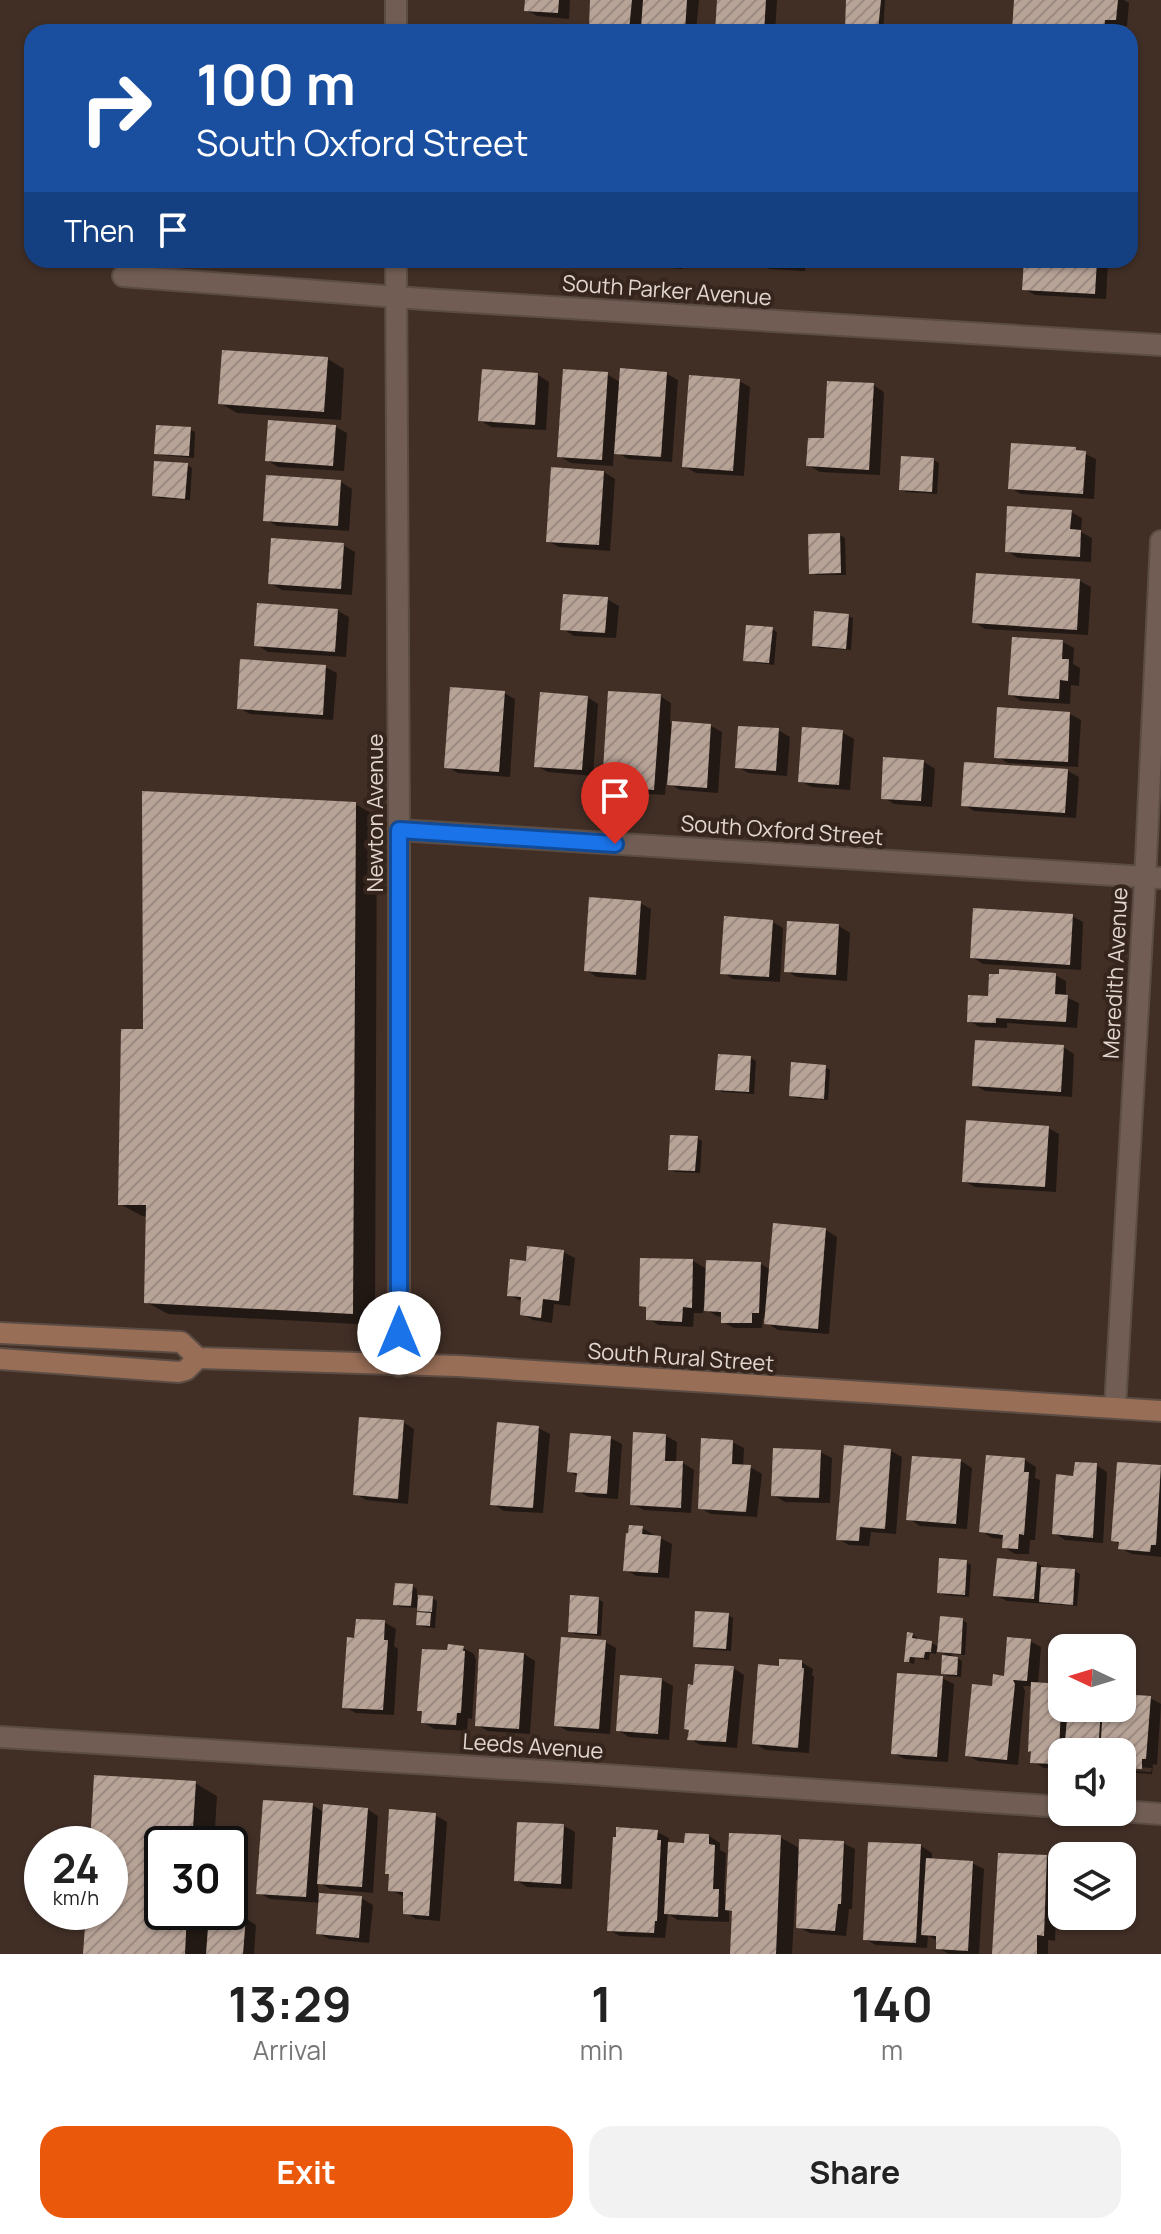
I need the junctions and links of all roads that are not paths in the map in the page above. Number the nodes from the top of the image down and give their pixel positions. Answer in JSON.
{"nodes":[{"id":1,"x":396,"y":0,"type":"edge"},
{"id":2,"x":396,"y":24,"type":"edge"},
{"id":3,"x":396,"y":268,"type":"edge"},
{"id":4,"x":123,"y":276,"type":"dead end"},
{"id":5,"x":396,"y":297,"type":"junction"},
{"id":6,"x":1161,"y":345,"type":"edge"},
{"id":7,"x":1161,"y":541,"type":"edge"},
{"id":8,"x":399,"y":830,"type":"junction"},
{"id":9,"x":1153,"y":878,"type":"edge"},
{"id":10,"x":0,"y":1333,"type":"edge"},
{"id":11,"x":198,"y":1358,"type":"junction"},
{"id":12,"x":0,"y":1359,"type":"edge"},
{"id":13,"x":399,"y":1366,"type":"junction"},
{"id":14,"x":1115,"y":1408,"type":"junction"},
{"id":15,"x":1161,"y":1411,"type":"edge"},
{"id":16,"x":0,"y":1737,"type":"edge"},
{"id":17,"x":1048,"y":1806,"type":"edge"},
{"id":18,"x":1136,"y":1812,"type":"edge"},
{"id":19,"x":1161,"y":1814,"type":"edge"}],
"edges":[{"from":1,"to":2,"type":"street"},
{"from":3,"to":5,"type":"street","name":"Newton Avenue"},
{"from":4,"to":5,"type":"street","name":"South Parker Avenue"},
{"from":5,"to":6,"type":"street","name":"South Parker Avenue"},
{"from":5,"to":8,"type":"street","name":"Newton Avenue"},
{"from":7,"to":9,"type":"street","name":"Meredith Avenue"},
{"from":8,"to":9,"type":"street","name":"South Oxford Street"},
{"from":8,"to":13,"type":"street","name":"Newton Avenue"},
{"from":9,"to":14,"type":"street","name":"Meredith Avenue"},
{"from":10,"to":11,"type":"main road","name":"South Rural Street"},
{"from":11,"to":12,"type":"main road","name":"South Rural Street"},
{"from":11,"to":13,"type":"main road","name":"South Rural Street"},
{"from":13,"to":14,"type":"main road","name":"South Rural Street"},
{"from":14,"to":15,"type":"main road","name":"South Rural Street"},
{"from":16,"to":17,"type":"street","name":"Leeds Avenue"},
{"from":18,"to":19,"type":"street"}]}
